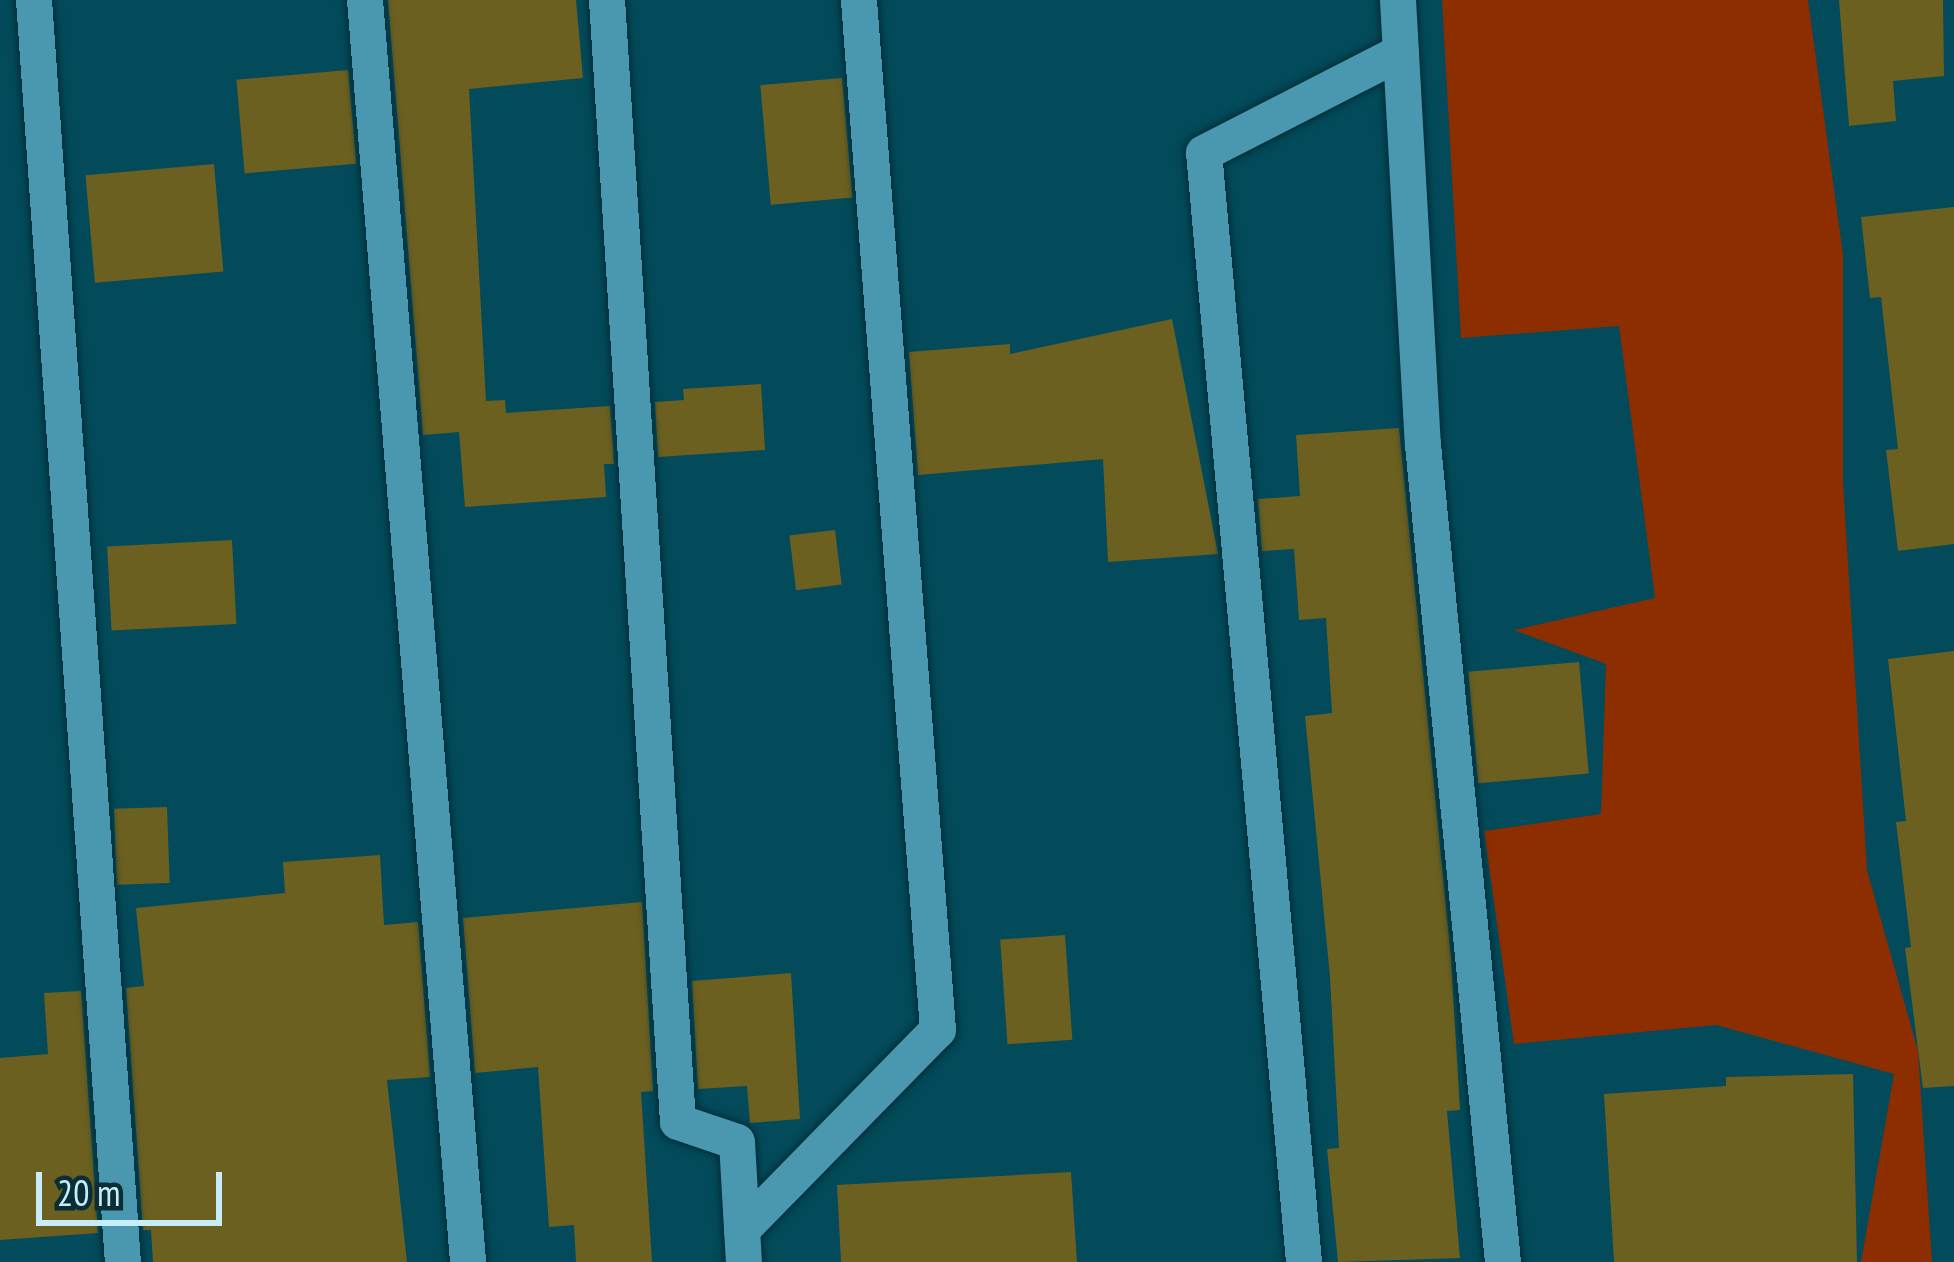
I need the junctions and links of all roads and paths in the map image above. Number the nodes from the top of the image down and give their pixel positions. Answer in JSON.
{"nodes":[{"id":1,"x":34,"y":0,"type":"edge"},
{"id":2,"x":365,"y":0,"type":"edge"},
{"id":3,"x":608,"y":0,"type":"edge"},
{"id":4,"x":859,"y":0,"type":"edge"},
{"id":5,"x":1398,"y":0,"type":"edge"},
{"id":6,"x":1402,"y":52,"type":"junction"},
{"id":7,"x":743,"y":1246,"type":"edge"},
{"id":8,"x":123,"y":1262,"type":"edge"},
{"id":9,"x":468,"y":1262,"type":"edge"},
{"id":10,"x":1304,"y":1262,"type":"edge"},
{"id":11,"x":1503,"y":1262,"type":"edge"}],
"edges":[{"from":1,"to":8,"type":"street"},
{"from":2,"to":9,"type":"street"},
{"from":3,"to":7,"type":"street"},
{"from":4,"to":7,"type":"street"},
{"from":5,"to":6,"type":"street"},
{"from":6,"to":10,"type":"street"},
{"from":6,"to":11,"type":"street"}]}
